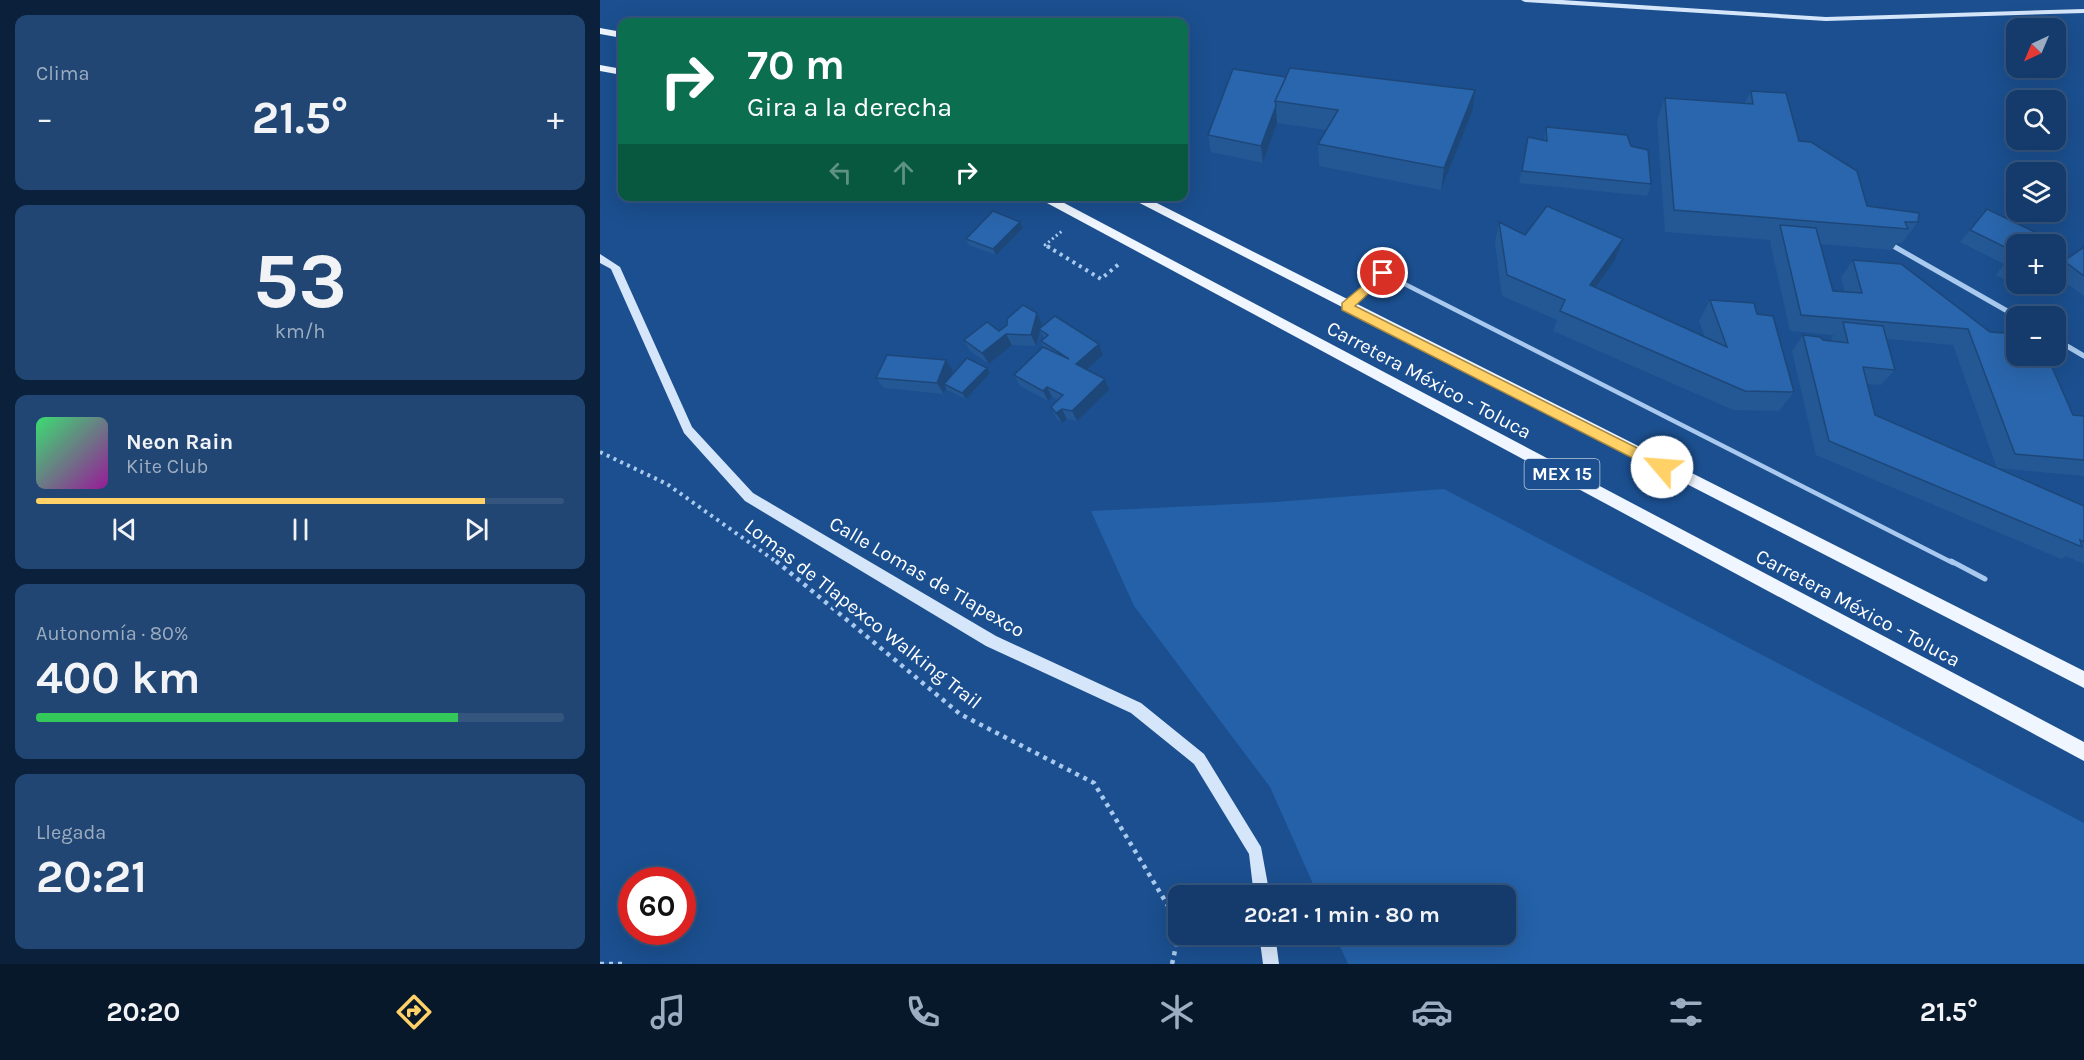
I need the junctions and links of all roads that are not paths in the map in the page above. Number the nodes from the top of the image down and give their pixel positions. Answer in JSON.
{"nodes":[{"id":1,"x":1525,"y":0,"type":"edge"},
{"id":2,"x":2084,"y":10,"type":"edge"},
{"id":3,"x":600,"y":30,"type":"edge"},
{"id":4,"x":618,"y":34,"type":"edge"},
{"id":5,"x":600,"y":68,"type":"edge"},
{"id":6,"x":618,"y":71,"type":"edge"},
{"id":7,"x":1049,"y":201,"type":"edge"},
{"id":8,"x":1142,"y":201,"type":"edge"},
{"id":9,"x":1895,"y":247,"type":"edge"},
{"id":10,"x":600,"y":258,"type":"edge"},
{"id":11,"x":1346,"y":307,"type":"junction"},
{"id":12,"x":2006,"y":310,"type":"edge"},
{"id":13,"x":2066,"y":345,"type":"edge"},
{"id":14,"x":2084,"y":356,"type":"edge"},
{"id":15,"x":1985,"y":579,"type":"dead end"},
{"id":16,"x":2084,"y":680,"type":"edge"},
{"id":17,"x":2084,"y":752,"type":"edge"},
{"id":18,"x":1260,"y":885,"type":"edge"},
{"id":19,"x":1269,"y":945,"type":"edge"},
{"id":20,"x":1272,"y":964,"type":"edge"}],
"edges":[{"from":1,"to":2,"type":"street"},
{"from":3,"to":4,"type":"main road"},
{"from":5,"to":6,"type":"main road"},
{"from":7,"to":17,"type":"main road","name":"Carretera México - Toluca","number":"MEX 15"},
{"from":8,"to":11,"type":"main road","name":"Carretera México - Toluca","number":"MEX 15"},
{"from":9,"to":12,"type":"street"},
{"from":10,"to":18,"type":"street","name":"Calle Lomas de Tlapexco"},
{"from":11,"to":15,"type":"lane"},
{"from":11,"to":16,"type":"main road","name":"Carretera México - Toluca","number":"MEX 15"},
{"from":13,"to":14,"type":"street"},
{"from":19,"to":20,"type":"street"}]}
